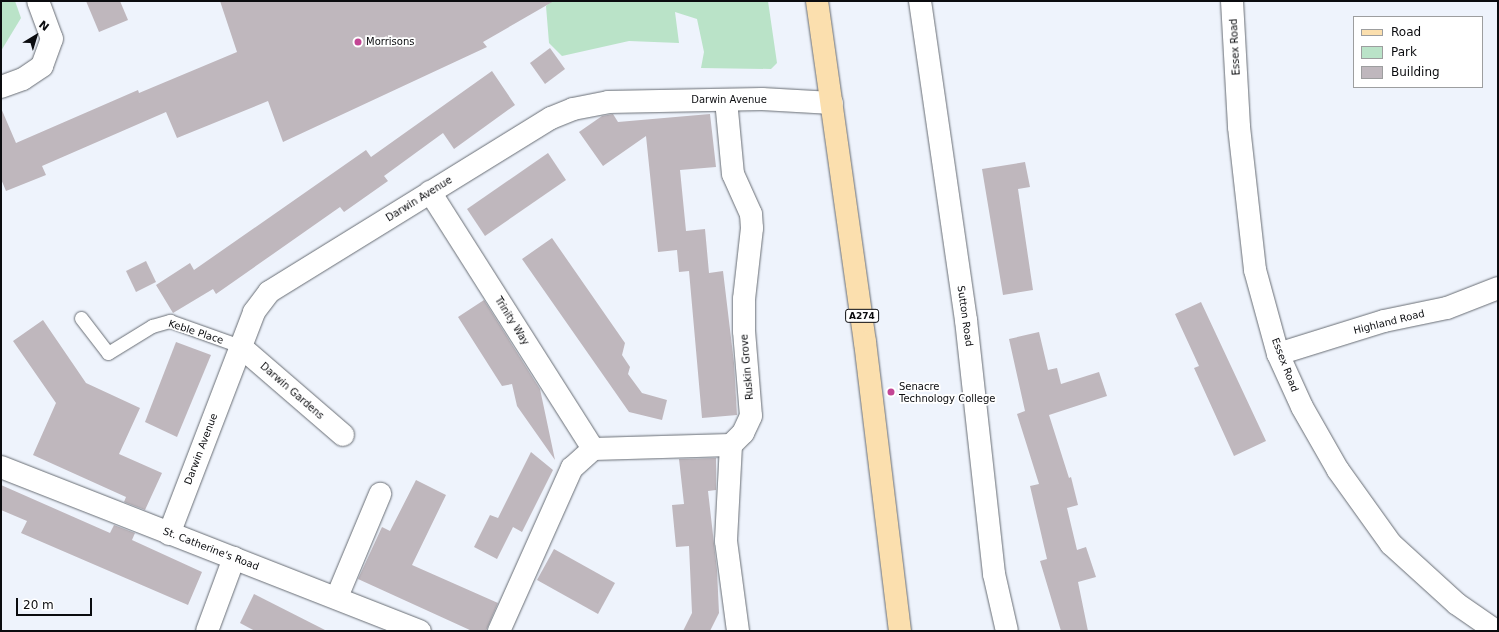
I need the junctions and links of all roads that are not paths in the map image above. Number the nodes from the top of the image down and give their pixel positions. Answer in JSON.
{"nodes":[{"id":1,"x":38,"y":1,"type":"edge"},
{"id":2,"x":817,"y":1,"type":"edge"},
{"id":3,"x":920,"y":1,"type":"edge"},
{"id":4,"x":1232,"y":1,"type":"edge"},
{"id":5,"x":1,"y":88,"type":"edge"},
{"id":6,"x":726,"y":100,"type":"junction"},
{"id":7,"x":832,"y":103,"type":"junction"},
{"id":8,"x":430,"y":192,"type":"junction"},
{"id":9,"x":1498,"y":288,"type":"edge"},
{"id":10,"x":81,"y":318,"type":"dead end"},
{"id":11,"x":240,"y":346,"type":"junction"},
{"id":12,"x":1278,"y":354,"type":"junction"},
{"id":13,"x":343,"y":435,"type":"dead end"},
{"id":14,"x":731,"y":445,"type":"junction"},
{"id":15,"x":593,"y":449,"type":"junction"},
{"id":16,"x":1,"y":467,"type":"edge"},
{"id":17,"x":380,"y":494,"type":"dead end"},
{"id":18,"x":169,"y":534,"type":"junction"},
{"id":19,"x":234,"y":558,"type":"junction"},
{"id":20,"x":337,"y":597,"type":"junction"},
{"id":21,"x":207,"y":631,"type":"edge"},
{"id":22,"x":420,"y":631,"type":"edge"},
{"id":23,"x":499,"y":631,"type":"edge"},
{"id":24,"x":738,"y":631,"type":"edge"},
{"id":25,"x":900,"y":631,"type":"edge"},
{"id":26,"x":1007,"y":631,"type":"edge"},
{"id":27,"x":1496,"y":631,"type":"edge"}],
"edges":[{"from":1,"to":5,"type":"street"},
{"from":2,"to":7,"type":"main road","number":"A274"},
{"from":3,"to":26,"type":"street","name":"Sutton Road"},
{"from":4,"to":12,"type":"street","name":"Essex Road"},
{"from":6,"to":7,"type":"street","name":"Darwin Avenue"},
{"from":6,"to":8,"type":"street","name":"Darwin Avenue"},
{"from":6,"to":14,"type":"street","name":"Ruskin Grove"},
{"from":7,"to":25,"type":"main road","number":"A274"},
{"from":8,"to":11,"type":"street","name":"Darwin Avenue"},
{"from":8,"to":15,"type":"street","name":"Trinity Way"},
{"from":9,"to":12,"type":"street","name":"Highland Road"},
{"from":10,"to":11,"type":"lane","name":"Keble Place"},
{"from":11,"to":13,"type":"street","name":"Darwin Gardens"},
{"from":11,"to":18,"type":"street","name":"Darwin Avenue"},
{"from":12,"to":27,"type":"street","name":"Essex Road"},
{"from":14,"to":15,"type":"street"},
{"from":14,"to":24,"type":"street"},
{"from":15,"to":23,"type":"street"},
{"from":16,"to":18,"type":"street","name":"St. Catherine's Road"},
{"from":17,"to":20,"type":"street"},
{"from":18,"to":19,"type":"street","name":"St. Catherine's Road"},
{"from":19,"to":20,"type":"street","name":"St. Catherine's Road"},
{"from":19,"to":21,"type":"street"},
{"from":20,"to":22,"type":"street","name":"St. Catherine's Road"}]}
